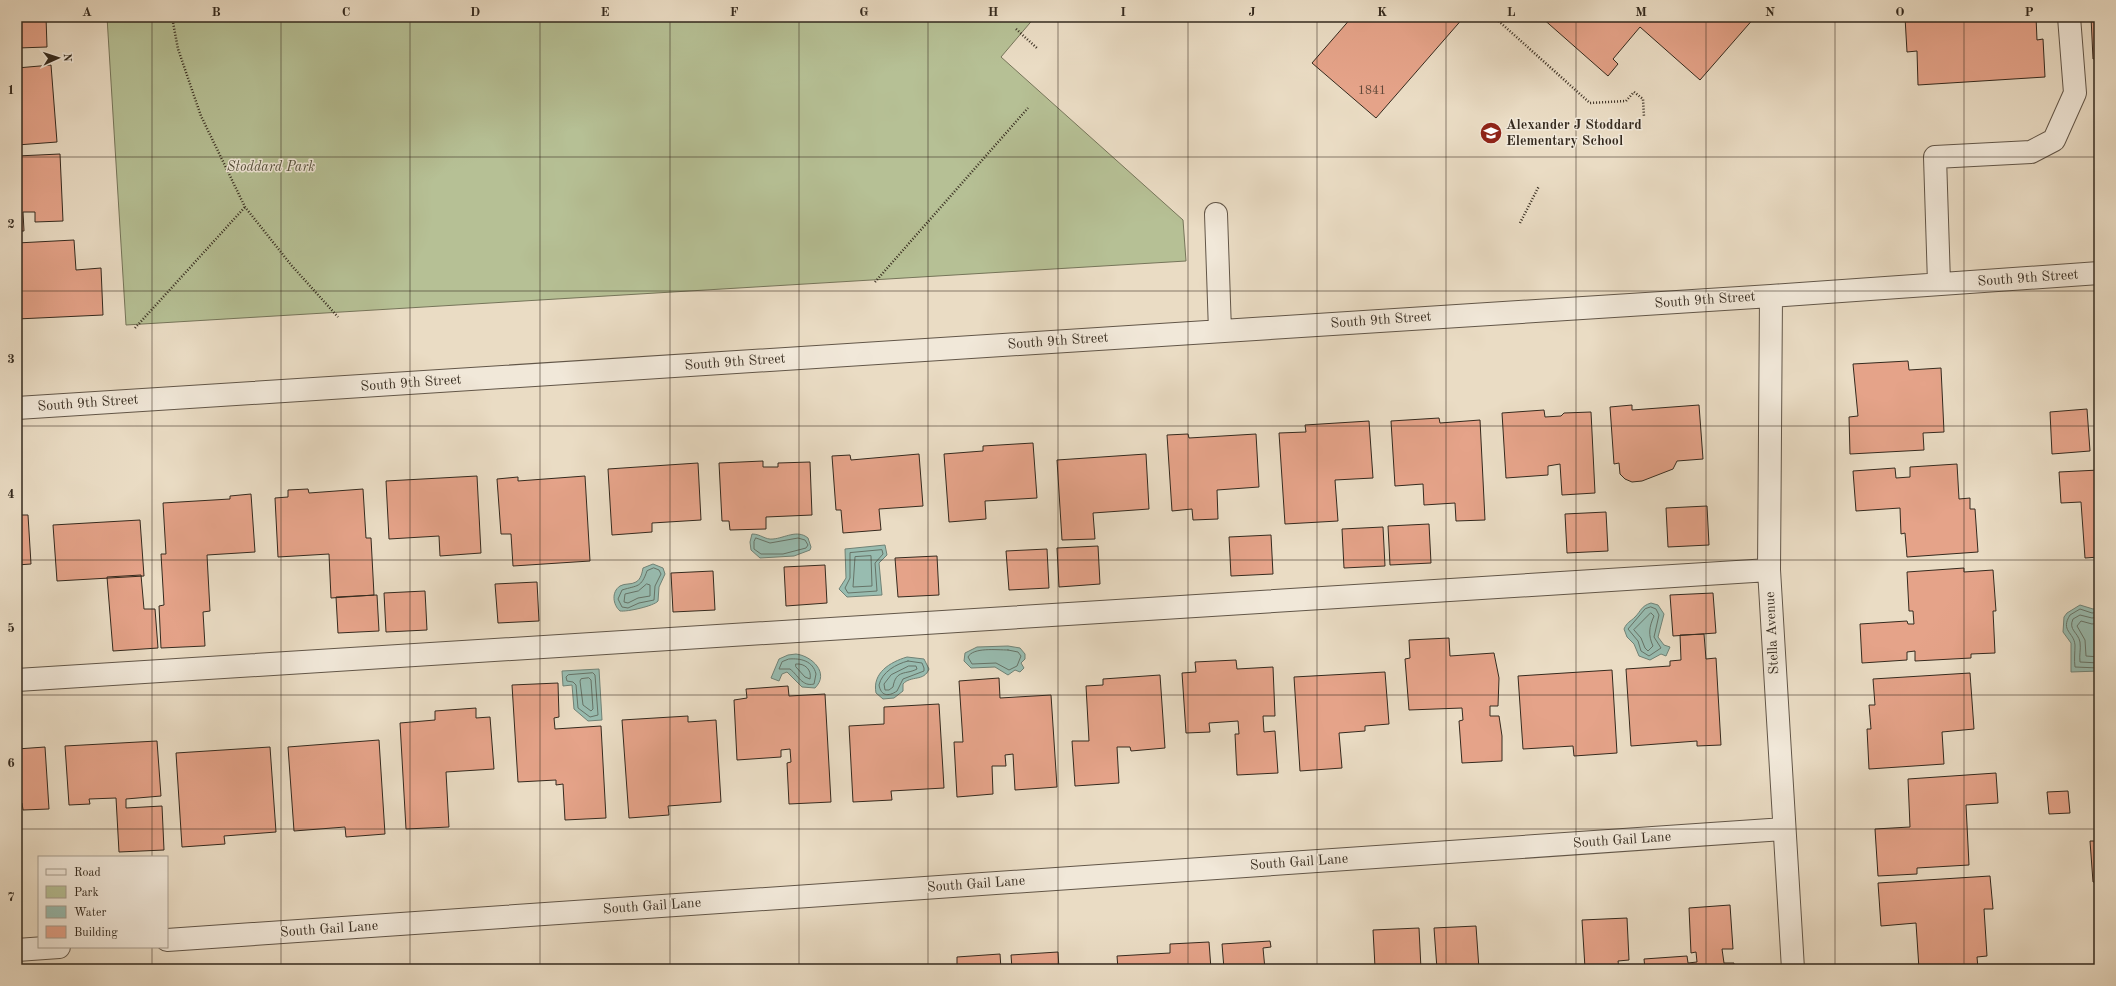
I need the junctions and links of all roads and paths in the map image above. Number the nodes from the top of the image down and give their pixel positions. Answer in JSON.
{"nodes":[{"id":1,"x":172,"y":17,"type":"edge"},
{"id":2,"x":1494,"y":17,"type":"edge"},
{"id":3,"x":2069,"y":17,"type":"edge"},
{"id":4,"x":1016,"y":29,"type":"dead end"},
{"id":5,"x":1038,"y":48,"type":"dead end"},
{"id":6,"x":1028,"y":108,"type":"dead end"},
{"id":7,"x":1644,"y":117,"type":"dead end"},
{"id":8,"x":1539,"y":186,"type":"dead end"},
{"id":9,"x":245,"y":207,"type":"junction"},
{"id":10,"x":1216,"y":214,"type":"dead end"},
{"id":11,"x":1520,"y":223,"type":"dead end"},
{"id":12,"x":2099,"y":273,"type":"edge"},
{"id":13,"x":875,"y":282,"type":"dead end"},
{"id":14,"x":1939,"y":283,"type":"junction"},
{"id":15,"x":1770,"y":296,"type":"junction"},
{"id":16,"x":338,"y":317,"type":"dead end"},
{"id":17,"x":135,"y":328,"type":"dead end"},
{"id":18,"x":1220,"y":331,"type":"junction"},
{"id":19,"x":17,"y":408,"type":"edge"},
{"id":20,"x":1769,"y":570,"type":"junction"},
{"id":21,"x":17,"y":680,"type":"edge"},
{"id":22,"x":1784,"y":829,"type":"junction"},
{"id":23,"x":168,"y":940,"type":"edge"},
{"id":24,"x":45,"y":948,"type":"edge"},
{"id":25,"x":17,"y":950,"type":"edge"},
{"id":26,"x":1793,"y":969,"type":"edge"}],
"edges":[{"from":1,"to":9,"type":"path"},
{"from":2,"to":7,"type":"path"},
{"from":3,"to":14,"type":"street"},
{"from":4,"to":5,"type":"path"},
{"from":6,"to":13,"type":"path"},
{"from":8,"to":11,"type":"path"},
{"from":9,"to":16,"type":"path"},
{"from":9,"to":17,"type":"path"},
{"from":10,"to":18,"type":"street"},
{"from":12,"to":14,"type":"street","name":"South 9th Street"},
{"from":14,"to":15,"type":"street","name":"South 9th Street"},
{"from":15,"to":18,"type":"street","name":"South 9th Street"},
{"from":15,"to":20,"type":"street","name":"Stella Avenue"},
{"from":18,"to":19,"type":"street","name":"South 9th Street"},
{"from":20,"to":21,"type":"street"},
{"from":20,"to":22,"type":"street","name":"Stella Avenue"},
{"from":22,"to":23,"type":"street","name":"South Gail Lane"},
{"from":22,"to":26,"type":"street","name":"Stella Avenue"},
{"from":24,"to":25,"type":"street"}]}
